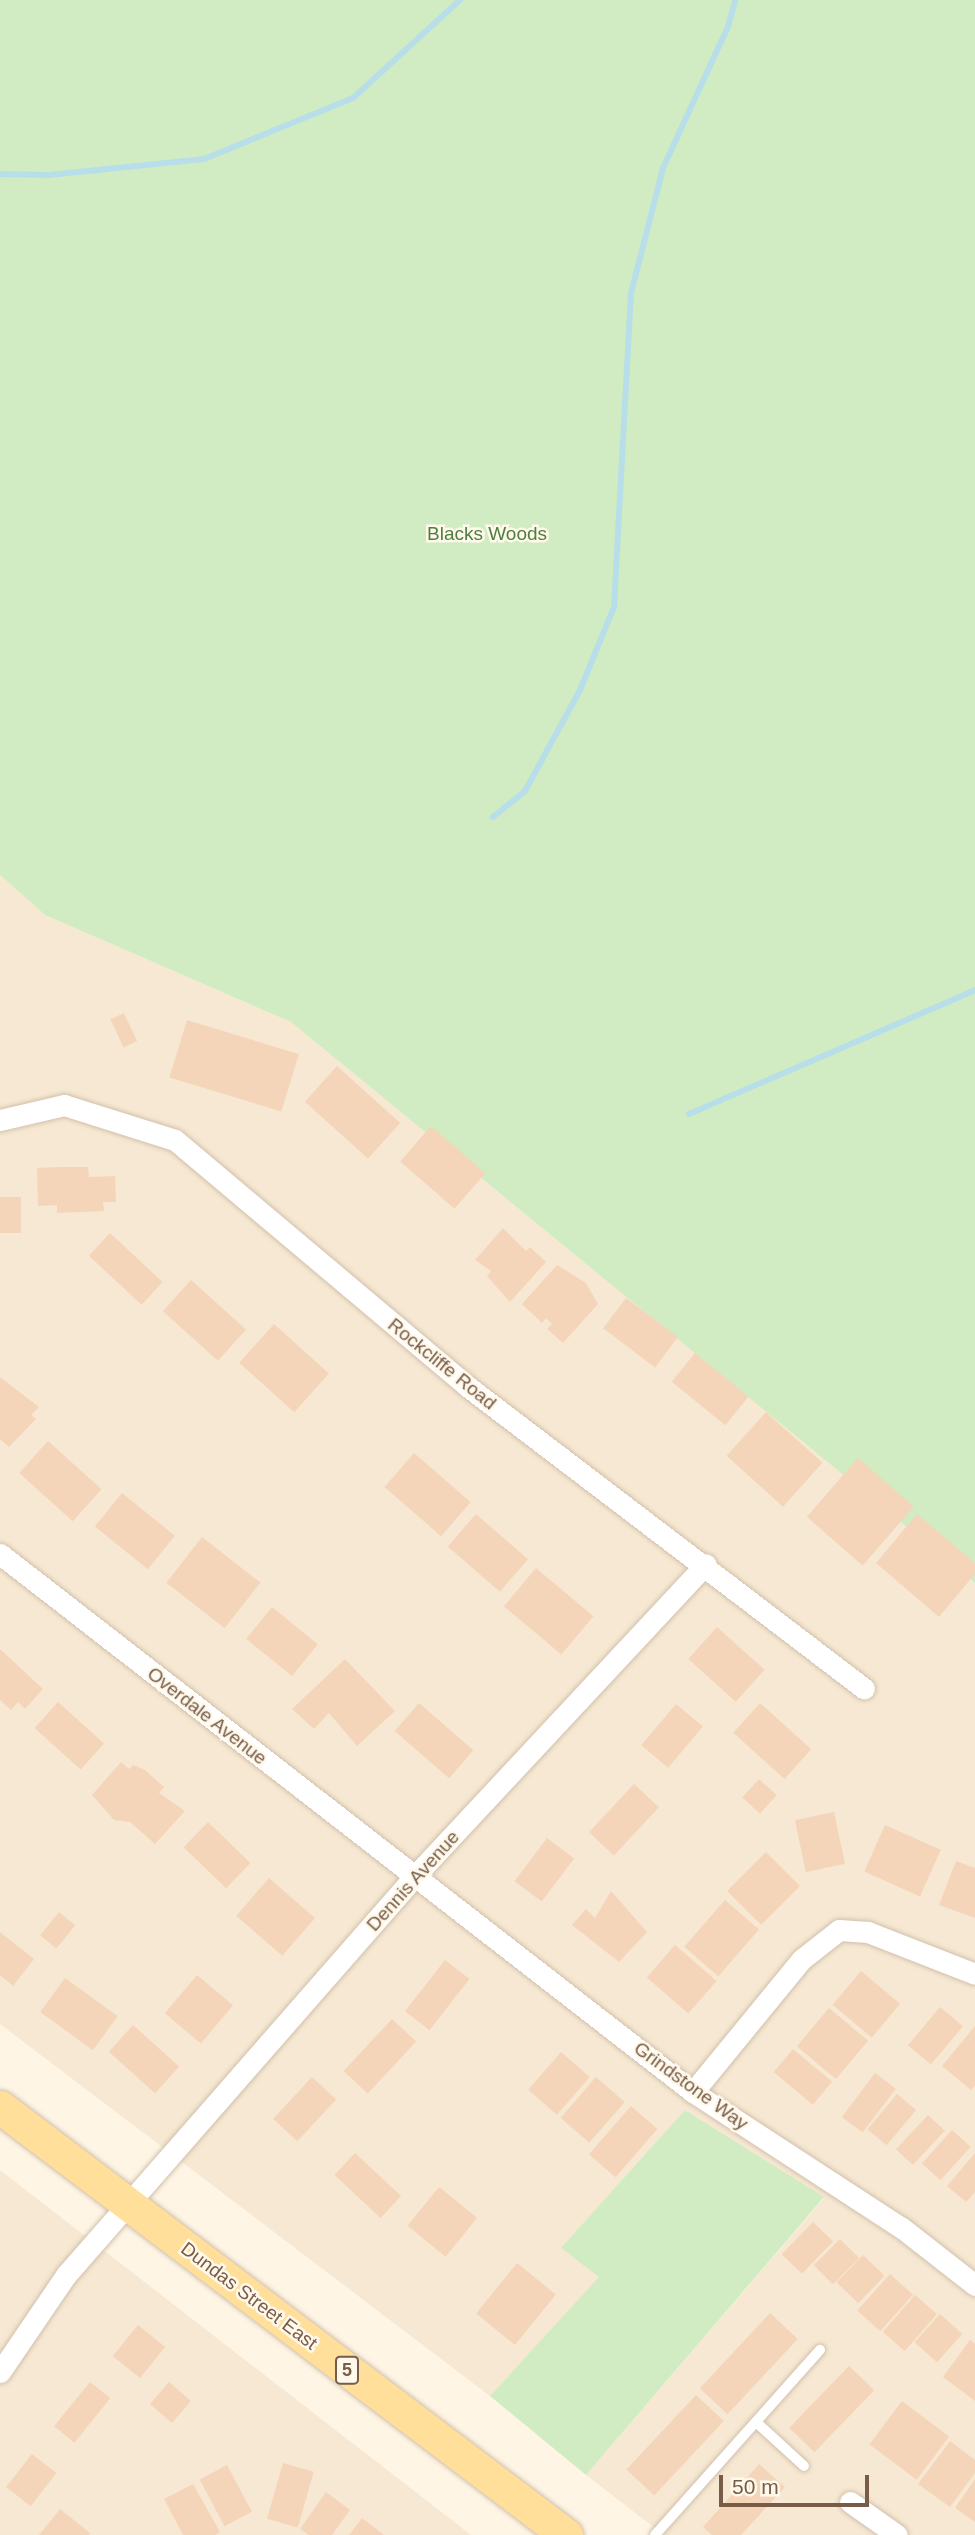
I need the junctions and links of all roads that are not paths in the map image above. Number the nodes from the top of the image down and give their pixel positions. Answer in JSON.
{"nodes":[{"id":1,"x":0,"y":1120,"type":"edge"},
{"id":2,"x":0,"y":1554,"type":"edge"},
{"id":3,"x":706,"y":1564,"type":"junction"},
{"id":4,"x":864,"y":1688,"type":"dead end"},
{"id":5,"x":413,"y":1878,"type":"junction"},
{"id":6,"x":975,"y":1975,"type":"edge"},
{"id":7,"x":693,"y":2092,"type":"junction"},
{"id":8,"x":0,"y":2107,"type":"edge"},
{"id":9,"x":129,"y":2206,"type":"junction"},
{"id":10,"x":975,"y":2286,"type":"edge"},
{"id":11,"x":8,"y":2342,"type":"edge"},
{"id":12,"x":820,"y":2350,"type":"dead end"},
{"id":13,"x":0,"y":2372,"type":"edge"},
{"id":14,"x":756,"y":2422,"type":"junction"},
{"id":15,"x":804,"y":2466,"type":"dead end"},
{"id":16,"x":850,"y":2502,"type":"dead end"},
{"id":17,"x":566,"y":2535,"type":"edge"},
{"id":18,"x":654,"y":2535,"type":"edge"},
{"id":19,"x":897,"y":2535,"type":"edge"}],
"edges":[{"from":1,"to":3,"type":"street","name":"Rockcliffe Road"},
{"from":2,"to":5,"type":"street","name":"Overdale Avenue"},
{"from":3,"to":4,"type":"street","name":"Rockcliffe Road"},
{"from":3,"to":5,"type":"street","name":"Dennis Avenue"},
{"from":5,"to":7,"type":"street","name":"Grindstone Way"},
{"from":5,"to":9,"type":"street","name":"Dennis Avenue"},
{"from":6,"to":7,"type":"street"},
{"from":7,"to":10,"type":"street","name":"Grindstone Way"},
{"from":8,"to":9,"type":"main road","name":"Dundas Street East","number":"5"},
{"from":9,"to":11,"type":"street","name":"Dennis Avenue"},
{"from":9,"to":17,"type":"main road","name":"Dundas Street East","number":"5"},
{"from":11,"to":13,"type":"street","name":"Dennis Avenue"},
{"from":12,"to":14,"type":"lane"},
{"from":14,"to":15,"type":"lane"},
{"from":14,"to":18,"type":"lane"},
{"from":16,"to":19,"type":"street"}]}
